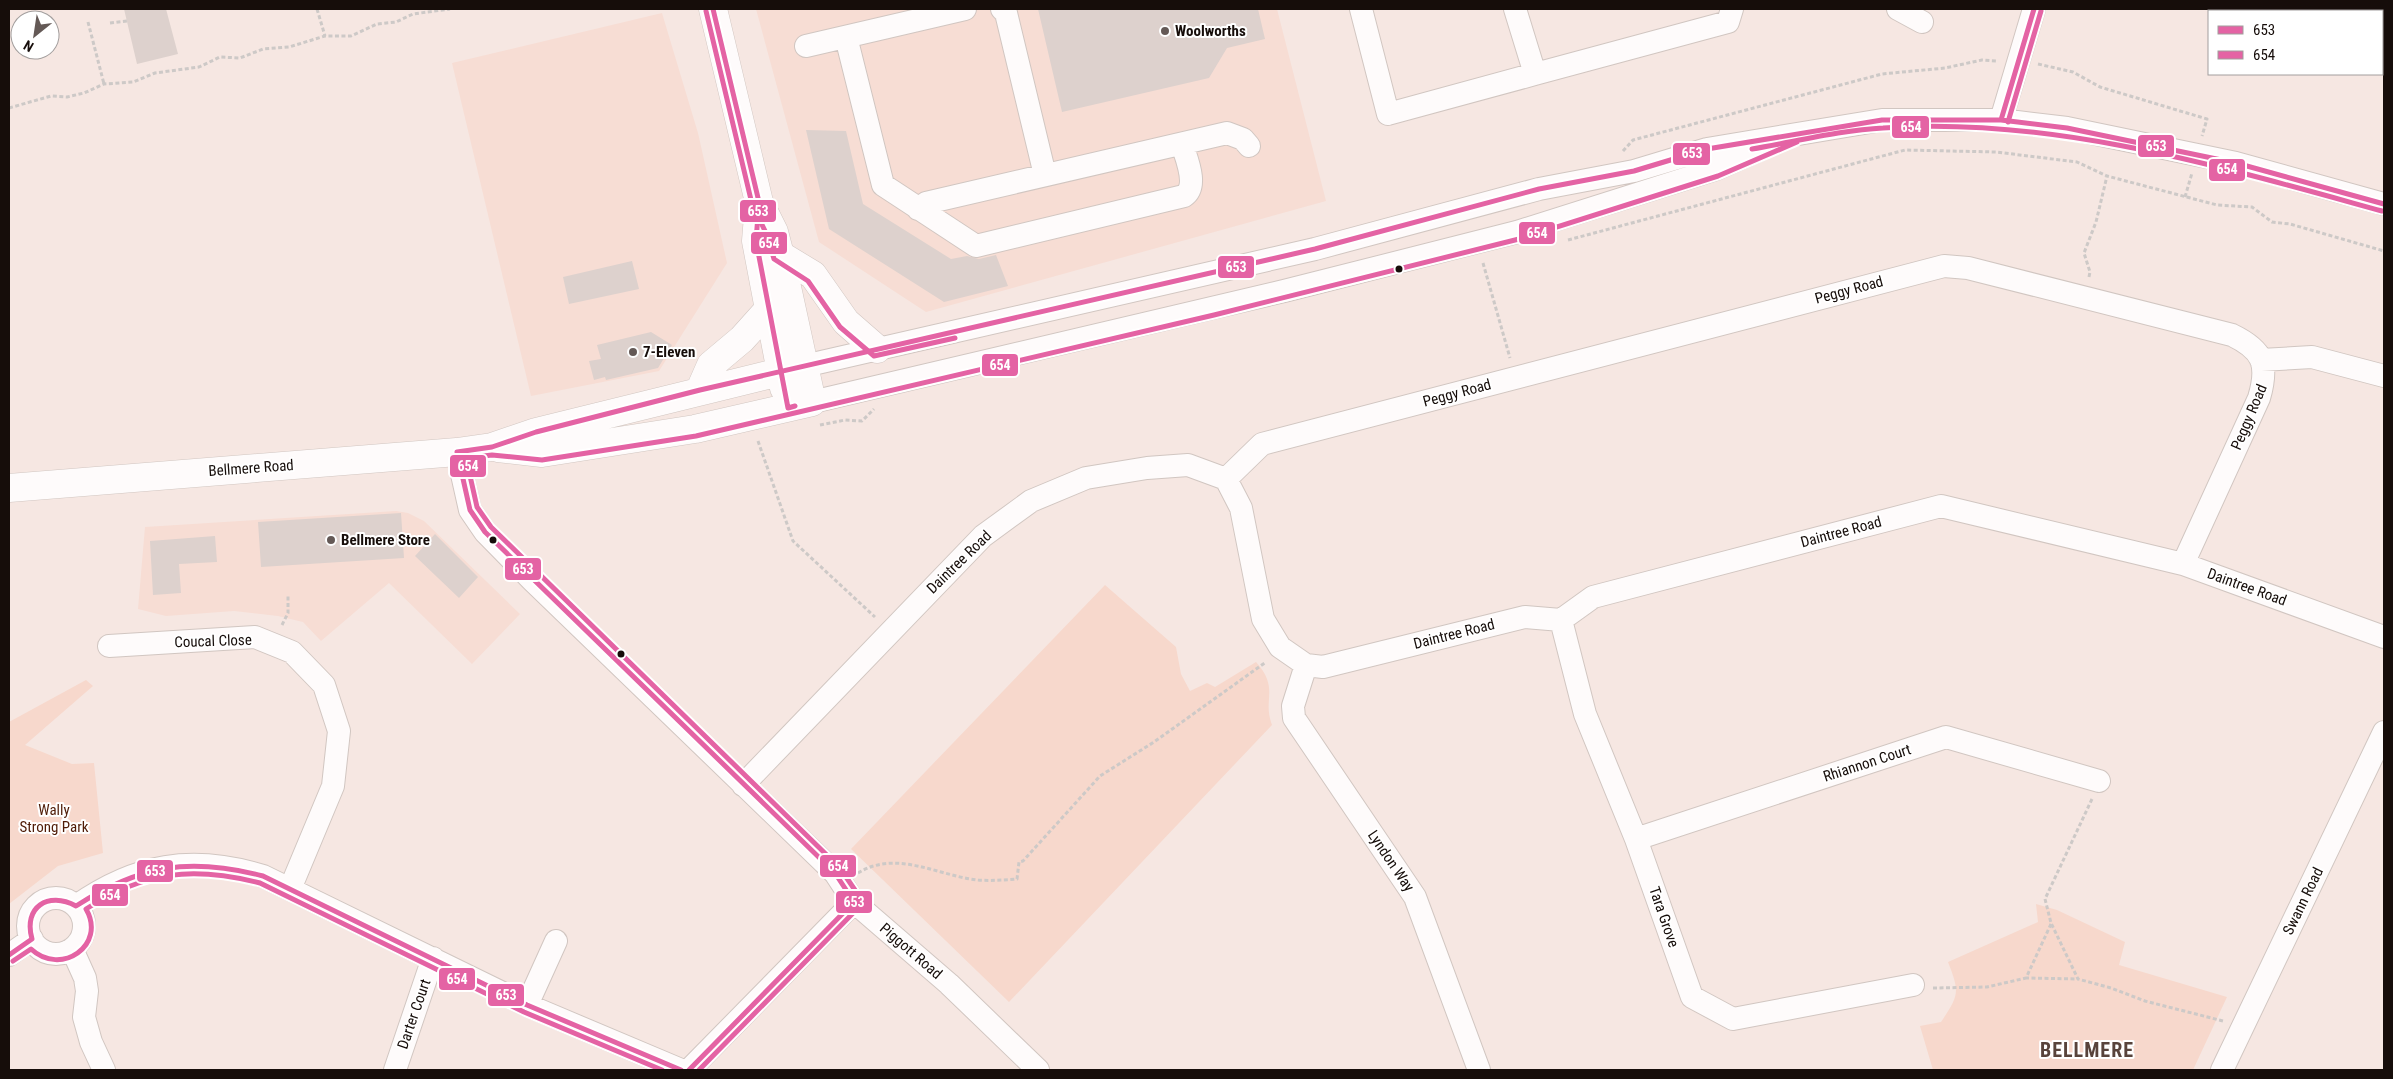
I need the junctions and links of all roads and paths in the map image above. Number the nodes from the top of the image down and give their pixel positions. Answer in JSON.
{"nodes":[{"id":1,"x":317,"y":9,"type":"edge"},
{"id":2,"x":450,"y":9,"type":"edge"},
{"id":3,"x":713,"y":9,"type":"edge"},
{"id":4,"x":965,"y":9,"type":"edge"},
{"id":5,"x":1002,"y":9,"type":"edge"},
{"id":6,"x":1361,"y":9,"type":"edge"},
{"id":7,"x":1515,"y":9,"type":"edge"},
{"id":8,"x":1732,"y":9,"type":"edge"},
{"id":9,"x":1898,"y":9,"type":"edge"},
{"id":10,"x":2034,"y":9,"type":"edge"},
{"id":11,"x":128,"y":21,"type":"dead end"},
{"id":12,"x":88,"y":22,"type":"dead end"},
{"id":13,"x":110,"y":22,"type":"dead end"},
{"id":14,"x":1922,"y":22,"type":"dead end"},
{"id":15,"x":325,"y":36,"type":"junction"},
{"id":16,"x":846,"y":37,"type":"junction"},
{"id":17,"x":806,"y":46,"type":"dead end"},
{"id":18,"x":1982,"y":60,"type":"dead end"},
{"id":19,"x":2040,"y":64,"type":"dead end"},
{"id":20,"x":1535,"y":74,"type":"junction"},
{"id":21,"x":104,"y":84,"type":"junction"},
{"id":22,"x":9,"y":108,"type":"edge"},
{"id":23,"x":2001,"y":120,"type":"junction"},
{"id":24,"x":1794,"y":135,"type":"junction"},
{"id":25,"x":2202,"y":137,"type":"dead end"},
{"id":26,"x":1633,"y":140,"type":"dead end"},
{"id":27,"x":1182,"y":144,"type":"junction"},
{"id":28,"x":1249,"y":146,"type":"dead end"},
{"id":29,"x":1045,"y":176,"type":"junction"},
{"id":30,"x":2107,"y":176,"type":"junction"},
{"id":31,"x":2191,"y":177,"type":"dead end"},
{"id":32,"x":2186,"y":197,"type":"junction"},
{"id":33,"x":759,"y":202,"type":"junction"},
{"id":34,"x":2384,"y":204,"type":"edge"},
{"id":35,"x":918,"y":209,"type":"junction"},
{"id":36,"x":1565,"y":241,"type":"dead end"},
{"id":37,"x":2384,"y":250,"type":"edge"},
{"id":38,"x":780,"y":256,"type":"junction"},
{"id":39,"x":1492,"y":260,"type":"dead end"},
{"id":40,"x":1483,"y":262,"type":"junction"},
{"id":41,"x":1474,"y":264,"type":"dead end"},
{"id":42,"x":2086,"y":298,"type":"junction"},
{"id":43,"x":768,"y":310,"type":"junction"},
{"id":44,"x":876,"y":349,"type":"junction"},
{"id":45,"x":2261,"y":360,"type":"junction"},
{"id":46,"x":792,"y":369,"type":"junction"},
{"id":47,"x":2384,"y":376,"type":"edge"},
{"id":48,"x":1506,"y":380,"type":"junction"},
{"id":49,"x":700,"y":390,"type":"junction"},
{"id":50,"x":880,"y":403,"type":"dead end"},
{"id":51,"x":804,"y":412,"type":"junction"},
{"id":52,"x":758,"y":441,"type":"dead end"},
{"id":53,"x":492,"y":447,"type":"junction"},
{"id":54,"x":457,"y":452,"type":"junction"},
{"id":55,"x":1226,"y":479,"type":"junction"},
{"id":56,"x":9,"y":488,"type":"edge"},
{"id":57,"x":2182,"y":564,"type":"junction"},
{"id":58,"x":288,"y":596,"type":"dead end"},
{"id":59,"x":1561,"y":620,"type":"junction"},
{"id":60,"x":282,"y":626,"type":"dead end"},
{"id":61,"x":890,"y":632,"type":"junction"},
{"id":62,"x":2384,"y":637,"type":"edge"},
{"id":63,"x":109,"y":646,"type":"dead end"},
{"id":64,"x":1280,"y":647,"type":"junction"},
{"id":65,"x":1306,"y":665,"type":"junction"},
{"id":66,"x":2384,"y":732,"type":"edge"},
{"id":67,"x":2099,"y":781,"type":"joint"},
{"id":68,"x":743,"y":785,"type":"junction"},
{"id":69,"x":1636,"y":839,"type":"junction"},
{"id":70,"x":290,"y":889,"type":"junction"},
{"id":71,"x":849,"y":895,"type":"junction"},
{"id":72,"x":76,"y":906,"type":"junction"},
{"id":73,"x":2051,"y":923,"type":"junction"},
{"id":74,"x":32,"y":940,"type":"junction"},
{"id":75,"x":556,"y":941,"type":"dead end"},
{"id":76,"x":72,"y":949,"type":"junction"},
{"id":77,"x":9,"y":955,"type":"edge"},
{"id":78,"x":433,"y":958,"type":"junction"},
{"id":79,"x":2026,"y":978,"type":"junction"},
{"id":80,"x":2078,"y":979,"type":"junction"},
{"id":81,"x":1913,"y":985,"type":"joint"},
{"id":82,"x":527,"y":1005,"type":"junction"},
{"id":83,"x":2226,"y":1022,"type":"dead end"},
{"id":84,"x":104,"y":1070,"type":"edge"},
{"id":85,"x":395,"y":1070,"type":"edge"},
{"id":86,"x":680,"y":1070,"type":"edge"},
{"id":87,"x":689,"y":1070,"type":"edge"},
{"id":88,"x":1038,"y":1070,"type":"edge"},
{"id":89,"x":1479,"y":1070,"type":"edge"},
{"id":90,"x":2222,"y":1070,"type":"edge"}],
"edges":[{"from":1,"to":15,"type":"path"},
{"from":2,"to":15,"type":"path"},
{"from":3,"to":33,"type":"main road"},
{"from":4,"to":16,"type":"street"},
{"from":5,"to":29,"type":"street"},
{"from":6,"to":20,"type":"street"},
{"from":7,"to":20,"type":"street"},
{"from":8,"to":20,"type":"street"},
{"from":9,"to":14,"type":"street"},
{"from":10,"to":23,"type":"street"},
{"from":11,"to":13,"type":"path"},
{"from":12,"to":21,"type":"path"},
{"from":15,"to":21,"type":"path"},
{"from":16,"to":17,"type":"street"},
{"from":16,"to":35,"type":"street"},
{"from":18,"to":26,"type":"path"},
{"from":19,"to":25,"type":"path"},
{"from":21,"to":22,"type":"path"},
{"from":23,"to":24,"type":"street","name":"Bellmere Road"},
{"from":23,"to":34,"type":"street","name":"Bellmere Road"},
{"from":24,"to":44,"type":"street","name":"Bellmere Road"},
{"from":24,"to":51,"type":"street","name":"Bellmere Road"},
{"from":27,"to":28,"type":"street"},
{"from":27,"to":29,"type":"street"},
{"from":27,"to":35,"type":"street"},
{"from":29,"to":35,"type":"street"},
{"from":30,"to":32,"type":"path"},
{"from":30,"to":36,"type":"path"},
{"from":30,"to":42,"type":"path"},
{"from":31,"to":32,"type":"path"},
{"from":32,"to":37,"type":"path"},
{"from":33,"to":38,"type":"main road"},
{"from":33,"to":43,"type":"main road"},
{"from":38,"to":44,"type":"main road"},
{"from":38,"to":46,"type":"main road"},
{"from":39,"to":40,"type":"path"},
{"from":40,"to":41,"type":"path"},
{"from":40,"to":48,"type":"path"},
{"from":42,"to":45,"type":"street","name":"Peggy Road"},
{"from":42,"to":48,"type":"street","name":"Peggy Road"},
{"from":43,"to":46,"type":"main road"},
{"from":43,"to":49,"type":"main road"},
{"from":44,"to":46,"type":"street","name":"Bellmere Road"},
{"from":45,"to":47,"type":"street"},
{"from":45,"to":57,"type":"street","name":"Peggy Road"},
{"from":46,"to":49,"type":"main road","name":"Bellmere Road"},
{"from":46,"to":51,"type":"main road"},
{"from":48,"to":55,"type":"street","name":"Peggy Road"},
{"from":49,"to":53,"type":"main road","name":"Bellmere Road"},
{"from":50,"to":51,"type":"path"},
{"from":51,"to":53,"type":"main road","name":"Bellmere Road"},
{"from":52,"to":61,"type":"path"},
{"from":53,"to":54,"type":"main road","name":"Bellmere Road"},
{"from":54,"to":56,"type":"main road","name":"Bellmere Road"},
{"from":54,"to":68,"type":"street","name":"Piggott Road"},
{"from":55,"to":61,"type":"street","name":"Daintree Road"},
{"from":55,"to":64,"type":"street"},
{"from":57,"to":59,"type":"street","name":"Daintree Road"},
{"from":57,"to":62,"type":"street","name":"Daintree Road"},
{"from":58,"to":60,"type":"path"},
{"from":59,"to":65,"type":"street","name":"Daintree Road"},
{"from":59,"to":69,"type":"street","name":"Tara Grove"},
{"from":61,"to":68,"type":"street","name":"Daintree Road"},
{"from":63,"to":70,"type":"street","name":"Coucal Close"},
{"from":64,"to":65,"type":"street"},
{"from":64,"to":71,"type":"path"},
{"from":65,"to":89,"type":"street","name":"Lyndon Way"},
{"from":66,"to":90,"type":"street","name":"Swann Road"},
{"from":67,"to":69,"type":"street","name":"Rhiannon Court"},
{"from":67,"to":73,"type":"path"},
{"from":68,"to":71,"type":"street","name":"Piggott Road"},
{"from":69,"to":81,"type":"street","name":"Tara Grove"},
{"from":70,"to":72,"type":"street"},
{"from":70,"to":78,"type":"street"},
{"from":71,"to":87,"type":"street"},
{"from":71,"to":88,"type":"street","name":"Piggott Road"},
{"from":72,"to":74,"type":"street"},
{"from":72,"to":76,"type":"street"},
{"from":73,"to":79,"type":"path"},
{"from":73,"to":80,"type":"path"},
{"from":74,"to":76,"type":"street"},
{"from":74,"to":77,"type":"street"},
{"from":75,"to":82,"type":"street"},
{"from":76,"to":84,"type":"street"},
{"from":78,"to":82,"type":"street"},
{"from":78,"to":85,"type":"street","name":"Darter Court"},
{"from":79,"to":80,"type":"path"},
{"from":79,"to":81,"type":"path"},
{"from":80,"to":83,"type":"path"},
{"from":82,"to":86,"type":"street"}]}
